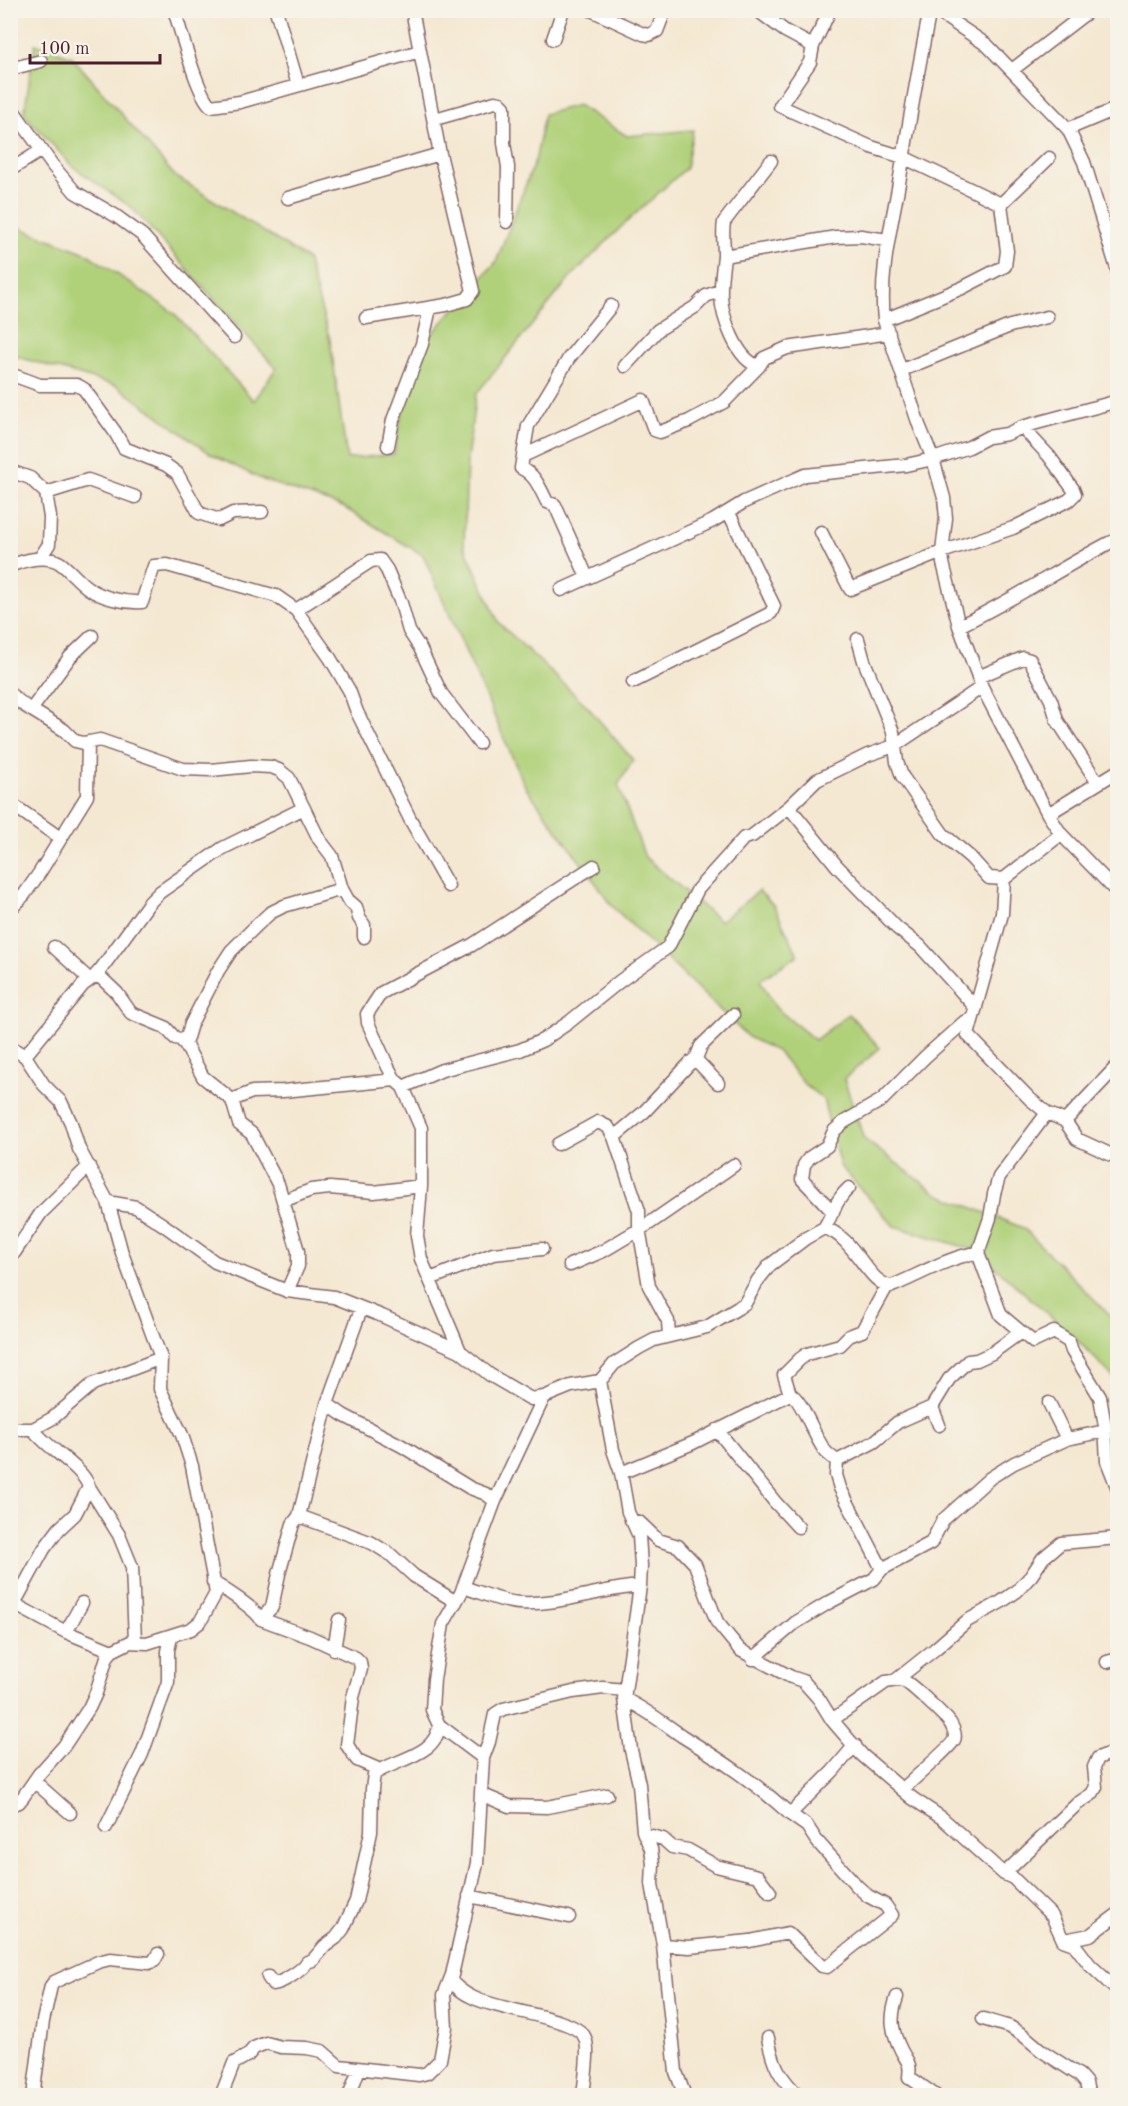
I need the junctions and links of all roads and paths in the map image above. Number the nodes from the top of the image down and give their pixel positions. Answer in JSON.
{"nodes":[{"id":1,"x":174,"y":10,"type":"edge"},
{"id":2,"x":276,"y":10,"type":"edge"},
{"id":3,"x":412,"y":10,"type":"edge"},
{"id":4,"x":563,"y":10,"type":"edge"},
{"id":5,"x":591,"y":10,"type":"edge"},
{"id":6,"x":665,"y":10,"type":"edge"},
{"id":7,"x":757,"y":10,"type":"edge"},
{"id":8,"x":831,"y":10,"type":"edge"},
{"id":9,"x":930,"y":10,"type":"edge"},
{"id":10,"x":1090,"y":10,"type":"edge"},
{"id":11,"x":942,"y":12,"type":"edge"},
{"id":12,"x":553,"y":39,"type":"dead end"},
{"id":13,"x":813,"y":46,"type":"junction"},
{"id":14,"x":420,"y":51,"type":"junction"},
{"id":15,"x":41,"y":61,"type":"dead end"},
{"id":16,"x":10,"y":69,"type":"edge"},
{"id":17,"x":1012,"y":70,"type":"junction"},
{"id":18,"x":298,"y":85,"type":"junction"},
{"id":19,"x":10,"y":106,"type":"edge"},
{"id":20,"x":1118,"y":108,"type":"edge"},
{"id":21,"x":435,"y":119,"type":"junction"},
{"id":22,"x":1068,"y":129,"type":"junction"},
{"id":23,"x":42,"y":150,"type":"junction"},
{"id":24,"x":440,"y":154,"type":"junction"},
{"id":25,"x":903,"y":157,"type":"junction"},
{"id":26,"x":1049,"y":158,"type":"dead end"},
{"id":27,"x":771,"y":162,"type":"dead end"},
{"id":28,"x":10,"y":170,"type":"edge"},
{"id":29,"x":288,"y":198,"type":"dead end"},
{"id":30,"x":1001,"y":204,"type":"junction"},
{"id":31,"x":507,"y":222,"type":"dead end"},
{"id":32,"x":887,"y":240,"type":"junction"},
{"id":33,"x":723,"y":255,"type":"junction"},
{"id":34,"x":1118,"y":272,"type":"edge"},
{"id":35,"x":721,"y":290,"type":"junction"},
{"id":36,"x":611,"y":306,"type":"dead end"},
{"id":37,"x":430,"y":308,"type":"junction"},
{"id":38,"x":1047,"y":317,"type":"dead end"},
{"id":39,"x":366,"y":318,"type":"dead end"},
{"id":40,"x":884,"y":320,"type":"junction"},
{"id":41,"x":889,"y":333,"type":"junction"},
{"id":42,"x":234,"y":337,"type":"dead end"},
{"id":43,"x":625,"y":366,"type":"dead end"},
{"id":44,"x":759,"y":366,"type":"junction"},
{"id":45,"x":902,"y":370,"type":"junction"},
{"id":46,"x":10,"y":374,"type":"edge"},
{"id":47,"x":1118,"y":401,"type":"edge"},
{"id":48,"x":1022,"y":427,"type":"junction"},
{"id":49,"x":388,"y":446,"type":"dead end"},
{"id":50,"x":523,"y":456,"type":"junction"},
{"id":51,"x":933,"y":459,"type":"junction"},
{"id":52,"x":10,"y":471,"type":"edge"},
{"id":53,"x":46,"y":493,"type":"junction"},
{"id":54,"x":135,"y":497,"type":"dead end"},
{"id":55,"x":262,"y":512,"type":"dead end"},
{"id":56,"x":729,"y":513,"type":"junction"},
{"id":57,"x":822,"y":532,"type":"dead end"},
{"id":58,"x":1118,"y":540,"type":"edge"},
{"id":59,"x":942,"y":552,"type":"junction"},
{"id":60,"x":40,"y":558,"type":"junction"},
{"id":61,"x":10,"y":566,"type":"edge"},
{"id":62,"x":587,"y":577,"type":"junction"},
{"id":63,"x":561,"y":590,"type":"dead end"},
{"id":64,"x":296,"y":610,"type":"junction"},
{"id":65,"x":959,"y":626,"type":"junction"},
{"id":66,"x":92,"y":636,"type":"dead end"},
{"id":67,"x":858,"y":639,"type":"dead end"},
{"id":68,"x":633,"y":682,"type":"dead end"},
{"id":69,"x":980,"y":682,"type":"junction"},
{"id":70,"x":12,"y":697,"type":"edge"},
{"id":71,"x":32,"y":710,"type":"junction"},
{"id":72,"x":88,"y":742,"type":"junction"},
{"id":73,"x":478,"y":743,"type":"dead end"},
{"id":74,"x":894,"y":746,"type":"junction"},
{"id":75,"x":1118,"y":771,"type":"edge"},
{"id":76,"x":1098,"y":783,"type":"junction"},
{"id":77,"x":10,"y":803,"type":"edge"},
{"id":78,"x":789,"y":807,"type":"junction"},
{"id":79,"x":304,"y":808,"type":"junction"},
{"id":80,"x":1048,"y":814,"type":"junction"},
{"id":81,"x":1061,"y":834,"type":"junction"},
{"id":82,"x":60,"y":838,"type":"junction"},
{"id":83,"x":594,"y":866,"type":"dead end"},
{"id":84,"x":1004,"y":879,"type":"junction"},
{"id":85,"x":448,"y":886,"type":"dead end"},
{"id":86,"x":342,"y":889,"type":"junction"},
{"id":87,"x":1118,"y":893,"type":"edge"},
{"id":88,"x":15,"y":896,"type":"edge"},
{"id":89,"x":10,"y":910,"type":"edge"},
{"id":90,"x":364,"y":937,"type":"dead end"},
{"id":91,"x":54,"y":947,"type":"dead end"},
{"id":92,"x":93,"y":977,"type":"junction"},
{"id":93,"x":733,"y":1014,"type":"dead end"},
{"id":94,"x":974,"y":1014,"type":"junction"},
{"id":95,"x":185,"y":1044,"type":"junction"},
{"id":96,"x":10,"y":1047,"type":"edge"},
{"id":97,"x":25,"y":1056,"type":"junction"},
{"id":98,"x":695,"y":1061,"type":"junction"},
{"id":99,"x":1118,"y":1065,"type":"edge"},
{"id":100,"x":718,"y":1083,"type":"dead end"},
{"id":101,"x":399,"y":1084,"type":"junction"},
{"id":102,"x":232,"y":1100,"type":"junction"},
{"id":103,"x":1047,"y":1113,"type":"junction"},
{"id":104,"x":1065,"y":1121,"type":"junction"},
{"id":105,"x":614,"y":1137,"type":"junction"},
{"id":106,"x":558,"y":1144,"type":"dead end"},
{"id":107,"x":1118,"y":1158,"type":"edge"},
{"id":108,"x":734,"y":1165,"type":"dead end"},
{"id":109,"x":89,"y":1167,"type":"junction"},
{"id":110,"x":421,"y":1186,"type":"junction"},
{"id":111,"x":849,"y":1188,"type":"dead end"},
{"id":112,"x":283,"y":1201,"type":"junction"},
{"id":113,"x":108,"y":1202,"type":"junction"},
{"id":114,"x":834,"y":1212,"type":"junction"},
{"id":115,"x":639,"y":1228,"type":"junction"},
{"id":116,"x":824,"y":1228,"type":"junction"},
{"id":117,"x":542,"y":1249,"type":"dead end"},
{"id":118,"x":978,"y":1253,"type":"junction"},
{"id":119,"x":10,"y":1259,"type":"edge"},
{"id":120,"x":570,"y":1265,"type":"dead end"},
{"id":121,"x":429,"y":1279,"type":"junction"},
{"id":122,"x":887,"y":1286,"type":"junction"},
{"id":123,"x":287,"y":1292,"type":"junction"},
{"id":124,"x":361,"y":1309,"type":"junction"},
{"id":125,"x":1021,"y":1332,"type":"junction"},
{"id":126,"x":669,"y":1336,"type":"junction"},
{"id":127,"x":459,"y":1351,"type":"junction"},
{"id":128,"x":161,"y":1358,"type":"junction"},
{"id":129,"x":600,"y":1381,"type":"junction"},
{"id":130,"x":790,"y":1394,"type":"junction"},
{"id":131,"x":544,"y":1397,"type":"junction"},
{"id":132,"x":1049,"y":1403,"type":"dead end"},
{"id":133,"x":327,"y":1404,"type":"junction"},
{"id":134,"x":932,"y":1407,"type":"junction"},
{"id":135,"x":10,"y":1416,"type":"edge"},
{"id":136,"x":939,"y":1425,"type":"dead end"},
{"id":137,"x":14,"y":1428,"type":"edge"},
{"id":138,"x":33,"y":1429,"type":"junction"},
{"id":139,"x":717,"y":1430,"type":"junction"},
{"id":140,"x":1105,"y":1431,"type":"junction"},
{"id":141,"x":1067,"y":1439,"type":"junction"},
{"id":142,"x":837,"y":1461,"type":"junction"},
{"id":143,"x":621,"y":1473,"type":"junction"},
{"id":144,"x":89,"y":1487,"type":"junction"},
{"id":145,"x":1118,"y":1489,"type":"edge"},
{"id":146,"x":495,"y":1502,"type":"junction"},
{"id":147,"x":299,"y":1516,"type":"junction"},
{"id":148,"x":632,"y":1520,"type":"junction"},
{"id":149,"x":798,"y":1527,"type":"dead end"},
{"id":150,"x":1118,"y":1538,"type":"edge"},
{"id":151,"x":882,"y":1569,"type":"junction"},
{"id":152,"x":213,"y":1582,"type":"junction"},
{"id":153,"x":640,"y":1586,"type":"junction"},
{"id":154,"x":463,"y":1587,"type":"junction"},
{"id":155,"x":456,"y":1602,"type":"junction"},
{"id":156,"x":82,"y":1603,"type":"dead end"},
{"id":157,"x":12,"y":1610,"type":"edge"},
{"id":158,"x":261,"y":1619,"type":"junction"},
{"id":159,"x":339,"y":1620,"type":"dead end"},
{"id":160,"x":66,"y":1632,"type":"junction"},
{"id":161,"x":171,"y":1637,"type":"junction"},
{"id":162,"x":135,"y":1641,"type":"junction"},
{"id":163,"x":334,"y":1649,"type":"junction"},
{"id":164,"x":112,"y":1651,"type":"junction"},
{"id":165,"x":753,"y":1659,"type":"junction"},
{"id":166,"x":896,"y":1680,"type":"junction"},
{"id":167,"x":625,"y":1695,"type":"junction"},
{"id":168,"x":832,"y":1720,"type":"junction"},
{"id":169,"x":439,"y":1725,"type":"junction"},
{"id":170,"x":855,"y":1745,"type":"junction"},
{"id":171,"x":1118,"y":1750,"type":"edge"},
{"id":172,"x":483,"y":1758,"type":"junction"},
{"id":173,"x":380,"y":1770,"type":"junction"},
{"id":174,"x":34,"y":1781,"type":"junction"},
{"id":175,"x":903,"y":1789,"type":"junction"},
{"id":176,"x":483,"y":1795,"type":"junction"},
{"id":177,"x":607,"y":1795,"type":"dead end"},
{"id":178,"x":10,"y":1805,"type":"edge"},
{"id":179,"x":70,"y":1813,"type":"dead end"},
{"id":180,"x":790,"y":1814,"type":"junction"},
{"id":181,"x":106,"y":1827,"type":"dead end"},
{"id":182,"x":644,"y":1834,"type":"junction"},
{"id":183,"x":1004,"y":1874,"type":"junction"},
{"id":184,"x":770,"y":1892,"type":"dead end"},
{"id":185,"x":469,"y":1896,"type":"junction"},
{"id":186,"x":1117,"y":1914,"type":"edge"},
{"id":187,"x":569,"y":1917,"type":"dead end"},
{"id":188,"x":1063,"y":1940,"type":"junction"},
{"id":189,"x":663,"y":1945,"type":"junction"},
{"id":190,"x":158,"y":1954,"type":"dead end"},
{"id":191,"x":268,"y":1977,"type":"dead end"},
{"id":192,"x":450,"y":1980,"type":"junction"},
{"id":193,"x":1118,"y":1991,"type":"edge"},
{"id":194,"x":897,"y":1997,"type":"dead end"},
{"id":195,"x":983,"y":2019,"type":"dead end"},
{"id":196,"x":768,"y":2038,"type":"dead end"},
{"id":197,"x":359,"y":2069,"type":"junction"},
{"id":198,"x":33,"y":2096,"type":"edge"},
{"id":199,"x":221,"y":2096,"type":"edge"},
{"id":200,"x":350,"y":2096,"type":"edge"},
{"id":201,"x":583,"y":2096,"type":"edge"},
{"id":202,"x":685,"y":2096,"type":"edge"},
{"id":203,"x":799,"y":2096,"type":"edge"},
{"id":204,"x":936,"y":2096,"type":"edge"},
{"id":205,"x":1089,"y":2096,"type":"edge"}],
"edges":[{"from":1,"to":18,"type":"street"},
{"from":2,"to":18,"type":"street"},
{"from":3,"to":14,"type":"street"},
{"from":4,"to":12,"type":"street"},
{"from":5,"to":6,"type":"street"},
{"from":7,"to":13,"type":"street"},
{"from":8,"to":13,"type":"street"},
{"from":9,"to":25,"type":"street"},
{"from":10,"to":17,"type":"street"},
{"from":11,"to":17,"type":"street"},
{"from":13,"to":25,"type":"street"},
{"from":14,"to":18,"type":"street"},
{"from":14,"to":21,"type":"street"},
{"from":15,"to":16,"type":"street"},
{"from":17,"to":22,"type":"street"},
{"from":19,"to":23,"type":"street"},
{"from":20,"to":22,"type":"street"},
{"from":21,"to":24,"type":"street"},
{"from":21,"to":31,"type":"street"},
{"from":22,"to":34,"type":"street"},
{"from":23,"to":28,"type":"street"},
{"from":23,"to":42,"type":"street"},
{"from":24,"to":29,"type":"street"},
{"from":24,"to":37,"type":"street"},
{"from":25,"to":30,"type":"street"},
{"from":25,"to":32,"type":"street"},
{"from":26,"to":30,"type":"street"},
{"from":27,"to":33,"type":"street"},
{"from":30,"to":40,"type":"street"},
{"from":32,"to":33,"type":"street"},
{"from":32,"to":40,"type":"street"},
{"from":33,"to":35,"type":"street"},
{"from":35,"to":43,"type":"street"},
{"from":35,"to":44,"type":"street"},
{"from":36,"to":50,"type":"street"},
{"from":37,"to":39,"type":"street"},
{"from":37,"to":49,"type":"street"},
{"from":38,"to":45,"type":"street"},
{"from":40,"to":41,"type":"street"},
{"from":41,"to":44,"type":"street"},
{"from":41,"to":45,"type":"street"},
{"from":44,"to":50,"type":"street"},
{"from":45,"to":51,"type":"street"},
{"from":46,"to":55,"type":"street"},
{"from":47,"to":48,"type":"street"},
{"from":48,"to":51,"type":"street"},
{"from":48,"to":59,"type":"street"},
{"from":50,"to":62,"type":"street"},
{"from":51,"to":56,"type":"street"},
{"from":51,"to":59,"type":"street"},
{"from":52,"to":53,"type":"street"},
{"from":53,"to":54,"type":"street"},
{"from":53,"to":60,"type":"street"},
{"from":56,"to":62,"type":"street"},
{"from":56,"to":68,"type":"street"},
{"from":57,"to":59,"type":"street"},
{"from":58,"to":65,"type":"street"},
{"from":59,"to":65,"type":"street"},
{"from":60,"to":61,"type":"street"},
{"from":60,"to":64,"type":"street"},
{"from":62,"to":63,"type":"street"},
{"from":64,"to":73,"type":"street"},
{"from":64,"to":85,"type":"street"},
{"from":65,"to":69,"type":"street"},
{"from":66,"to":71,"type":"street"},
{"from":67,"to":74,"type":"street"},
{"from":69,"to":74,"type":"street"},
{"from":69,"to":76,"type":"street"},
{"from":69,"to":80,"type":"street"},
{"from":70,"to":71,"type":"street"},
{"from":71,"to":72,"type":"street"},
{"from":72,"to":79,"type":"street"},
{"from":72,"to":82,"type":"street"},
{"from":74,"to":78,"type":"street"},
{"from":74,"to":84,"type":"street"},
{"from":75,"to":76,"type":"street"},
{"from":76,"to":80,"type":"street"},
{"from":77,"to":82,"type":"street"},
{"from":78,"to":94,"type":"street"},
{"from":78,"to":101,"type":"street"},
{"from":79,"to":86,"type":"street"},
{"from":79,"to":92,"type":"street"},
{"from":80,"to":81,"type":"street"},
{"from":81,"to":84,"type":"street"},
{"from":81,"to":87,"type":"street"},
{"from":82,"to":88,"type":"street"},
{"from":83,"to":101,"type":"street"},
{"from":84,"to":94,"type":"street"},
{"from":86,"to":90,"type":"street"},
{"from":86,"to":95,"type":"street"},
{"from":88,"to":89,"type":"street"},
{"from":91,"to":92,"type":"street"},
{"from":92,"to":95,"type":"street"},
{"from":92,"to":97,"type":"street"},
{"from":93,"to":98,"type":"street"},
{"from":94,"to":103,"type":"street"},
{"from":94,"to":114,"type":"street"},
{"from":95,"to":102,"type":"street"},
{"from":96,"to":97,"type":"street"},
{"from":97,"to":109,"type":"street"},
{"from":98,"to":100,"type":"street"},
{"from":98,"to":105,"type":"street"},
{"from":99,"to":104,"type":"street"},
{"from":101,"to":102,"type":"street"},
{"from":101,"to":110,"type":"street"},
{"from":102,"to":112,"type":"street"},
{"from":103,"to":104,"type":"street"},
{"from":103,"to":118,"type":"street"},
{"from":104,"to":107,"type":"street"},
{"from":105,"to":106,"type":"street"},
{"from":105,"to":115,"type":"street"},
{"from":108,"to":115,"type":"street"},
{"from":109,"to":113,"type":"street"},
{"from":109,"to":119,"type":"street"},
{"from":110,"to":112,"type":"street"},
{"from":110,"to":121,"type":"street"},
{"from":111,"to":114,"type":"street"},
{"from":112,"to":123,"type":"street"},
{"from":113,"to":123,"type":"street"},
{"from":113,"to":128,"type":"street"},
{"from":114,"to":116,"type":"street"},
{"from":115,"to":120,"type":"street"},
{"from":115,"to":126,"type":"street"},
{"from":116,"to":122,"type":"street"},
{"from":116,"to":126,"type":"street"},
{"from":117,"to":121,"type":"street"},
{"from":118,"to":122,"type":"street"},
{"from":118,"to":125,"type":"street"},
{"from":121,"to":127,"type":"street"},
{"from":122,"to":130,"type":"street"},
{"from":123,"to":124,"type":"street"},
{"from":124,"to":127,"type":"street"},
{"from":124,"to":133,"type":"street"},
{"from":125,"to":134,"type":"street"},
{"from":125,"to":140,"type":"street"},
{"from":126,"to":129,"type":"street"},
{"from":127,"to":131,"type":"street"},
{"from":128,"to":138,"type":"street"},
{"from":128,"to":152,"type":"street"},
{"from":129,"to":131,"type":"street"},
{"from":129,"to":143,"type":"street"},
{"from":130,"to":139,"type":"street"},
{"from":130,"to":142,"type":"street"},
{"from":131,"to":146,"type":"street"},
{"from":132,"to":141,"type":"street"},
{"from":133,"to":146,"type":"street"},
{"from":133,"to":147,"type":"street"},
{"from":134,"to":136,"type":"street"},
{"from":134,"to":142,"type":"street"},
{"from":135,"to":137,"type":"street"},
{"from":137,"to":138,"type":"street"},
{"from":138,"to":144,"type":"street"},
{"from":139,"to":143,"type":"street"},
{"from":139,"to":149,"type":"street"},
{"from":140,"to":141,"type":"street"},
{"from":140,"to":145,"type":"street"},
{"from":141,"to":151,"type":"street"},
{"from":142,"to":151,"type":"street"},
{"from":143,"to":148,"type":"street"},
{"from":144,"to":157,"type":"street"},
{"from":144,"to":162,"type":"street"},
{"from":146,"to":154,"type":"street"},
{"from":147,"to":155,"type":"street"},
{"from":147,"to":158,"type":"street"},
{"from":148,"to":153,"type":"street"},
{"from":148,"to":165,"type":"street"},
{"from":150,"to":166,"type":"street"},
{"from":151,"to":165,"type":"street"},
{"from":152,"to":158,"type":"street"},
{"from":152,"to":161,"type":"street"},
{"from":153,"to":154,"type":"street"},
{"from":153,"to":167,"type":"street"},
{"from":154,"to":155,"type":"street"},
{"from":155,"to":169,"type":"street"},
{"from":156,"to":160,"type":"street"},
{"from":157,"to":160,"type":"street"},
{"from":158,"to":163,"type":"street"},
{"from":159,"to":163,"type":"street"},
{"from":160,"to":164,"type":"street"},
{"from":161,"to":162,"type":"street"},
{"from":161,"to":181,"type":"street"},
{"from":162,"to":164,"type":"street"},
{"from":163,"to":173,"type":"street"},
{"from":164,"to":174,"type":"street"},
{"from":165,"to":168,"type":"street"},
{"from":166,"to":168,"type":"street"},
{"from":166,"to":175,"type":"street"},
{"from":167,"to":172,"type":"street"},
{"from":167,"to":180,"type":"street"},
{"from":167,"to":182,"type":"street"},
{"from":168,"to":170,"type":"street"},
{"from":169,"to":172,"type":"street"},
{"from":169,"to":173,"type":"street"},
{"from":170,"to":175,"type":"street"},
{"from":170,"to":180,"type":"street"},
{"from":171,"to":183,"type":"street"},
{"from":172,"to":176,"type":"street"},
{"from":173,"to":191,"type":"street"},
{"from":174,"to":178,"type":"street"},
{"from":174,"to":179,"type":"street"},
{"from":175,"to":183,"type":"street"},
{"from":176,"to":177,"type":"street"},
{"from":176,"to":185,"type":"street"},
{"from":180,"to":189,"type":"street"},
{"from":182,"to":184,"type":"street"},
{"from":182,"to":189,"type":"street"},
{"from":183,"to":188,"type":"street"},
{"from":185,"to":187,"type":"street"},
{"from":185,"to":192,"type":"street"},
{"from":186,"to":188,"type":"street"},
{"from":188,"to":193,"type":"street"},
{"from":189,"to":202,"type":"street"},
{"from":190,"to":198,"type":"street"},
{"from":192,"to":197,"type":"street"},
{"from":192,"to":201,"type":"street"},
{"from":194,"to":204,"type":"street"},
{"from":195,"to":205,"type":"street"},
{"from":196,"to":203,"type":"street"},
{"from":197,"to":199,"type":"street"},
{"from":197,"to":200,"type":"street"}]}
